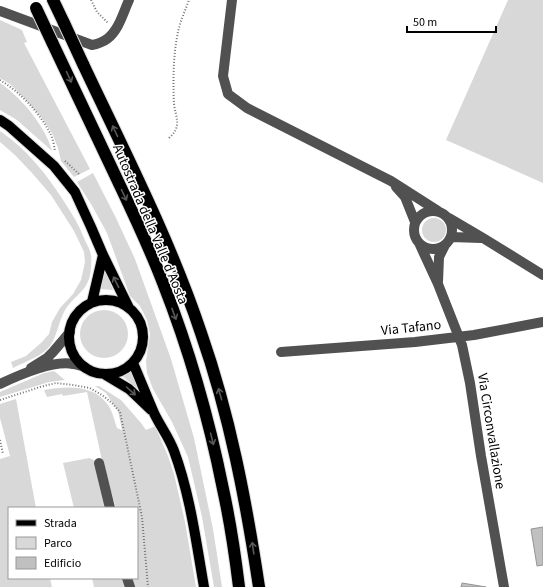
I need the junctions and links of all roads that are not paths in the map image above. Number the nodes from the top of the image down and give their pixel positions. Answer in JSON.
{"nodes":[{"id":1,"x":53,"y":0,"type":"edge"},
{"id":2,"x":129,"y":0,"type":"edge"},
{"id":3,"x":232,"y":0,"type":"edge"},
{"id":4,"x":34,"y":4,"type":"edge"},
{"id":5,"x":0,"y":11,"type":"edge"},
{"id":6,"x":0,"y":120,"type":"edge"},
{"id":7,"x":391,"y":181,"type":"junction"},
{"id":8,"x":438,"y":211,"type":"junction"},
{"id":9,"x":449,"y":218,"type":"junction"},
{"id":10,"x":415,"y":222,"type":"junction"},
{"id":11,"x":483,"y":238,"type":"junction"},
{"id":12,"x":448,"y":241,"type":"junction"},
{"id":13,"x":420,"y":245,"type":"junction"},
{"id":14,"x":103,"y":255,"type":"junction"},
{"id":15,"x":543,"y":275,"type":"edge"},
{"id":16,"x":438,"y":284,"type":"junction"},
{"id":17,"x":92,"y":302,"type":"junction"},
{"id":18,"x":129,"y":308,"type":"junction"},
{"id":19,"x":543,"y":322,"type":"edge"},
{"id":20,"x":70,"y":332,"type":"junction"},
{"id":21,"x":459,"y":336,"type":"junction"},
{"id":22,"x":281,"y":352,"type":"dead end"},
{"id":23,"x":133,"y":363,"type":"junction"},
{"id":24,"x":85,"y":367,"type":"junction"},
{"id":25,"x":103,"y":374,"type":"junction"},
{"id":26,"x":20,"y":375,"type":"junction"},
{"id":27,"x":0,"y":384,"type":"edge"},
{"id":28,"x":155,"y":415,"type":"junction"},
{"id":29,"x":99,"y":463,"type":"dead end"},
{"id":30,"x":110,"y":507,"type":"edge"},
{"id":31,"x":204,"y":587,"type":"edge"},
{"id":32,"x":239,"y":587,"type":"edge"},
{"id":33,"x":258,"y":587,"type":"edge"},
{"id":34,"x":504,"y":587,"type":"edge"}],
"edges":[{"from":33,"to":1,"type":"highway","name":"Autostrada della Valle d'Aosta","one_way":true,"bridge":true},
{"from":2,"to":5,"type":"street"},
{"from":3,"to":7,"type":"street"},
{"from":4,"to":32,"type":"highway","name":"Autostrada della Valle d'Aosta","one_way":true,"bridge":true},
{"from":6,"to":14,"type":"main road"},
{"from":7,"to":8,"type":"street"},
{"from":7,"to":10,"type":"street"},
{"from":8,"to":9,"type":"street"},
{"from":8,"to":10,"type":"street"},
{"from":9,"to":11,"type":"street"},
{"from":9,"to":12,"type":"street"},
{"from":10,"to":13,"type":"street"},
{"from":11,"to":12,"type":"street"},
{"from":11,"to":15,"type":"street"},
{"from":12,"to":13,"type":"street"},
{"from":12,"to":16,"type":"street","name":"Via Circonvallazione"},
{"from":13,"to":16,"type":"street","name":"Via Circonvallazione"},
{"from":14,"to":17,"type":"main road"},
{"from":18,"to":14,"type":"main road","one_way":true},
{"from":16,"to":21,"type":"street","name":"Via Circonvallazione"},
{"from":17,"to":18,"type":"main road"},
{"from":17,"to":20,"type":"main road"},
{"from":18,"to":23,"type":"main road"},
{"from":19,"to":21,"type":"street","name":"Via Tafano"},
{"from":20,"to":24,"type":"main road"},
{"from":20,"to":26,"type":"street"},
{"from":21,"to":22,"type":"street","name":"Via Tafano"},
{"from":21,"to":34,"type":"street","name":"Via Circonvallazione"},
{"from":23,"to":25,"type":"main road"},
{"from":23,"to":28,"type":"main road"},
{"from":24,"to":25,"type":"main road"},
{"from":24,"to":26,"type":"street"},
{"from":25,"to":28,"type":"main road","one_way":true},
{"from":26,"to":27,"type":"street"},
{"from":28,"to":31,"type":"main road"},
{"from":29,"to":30,"type":"street"}]}
